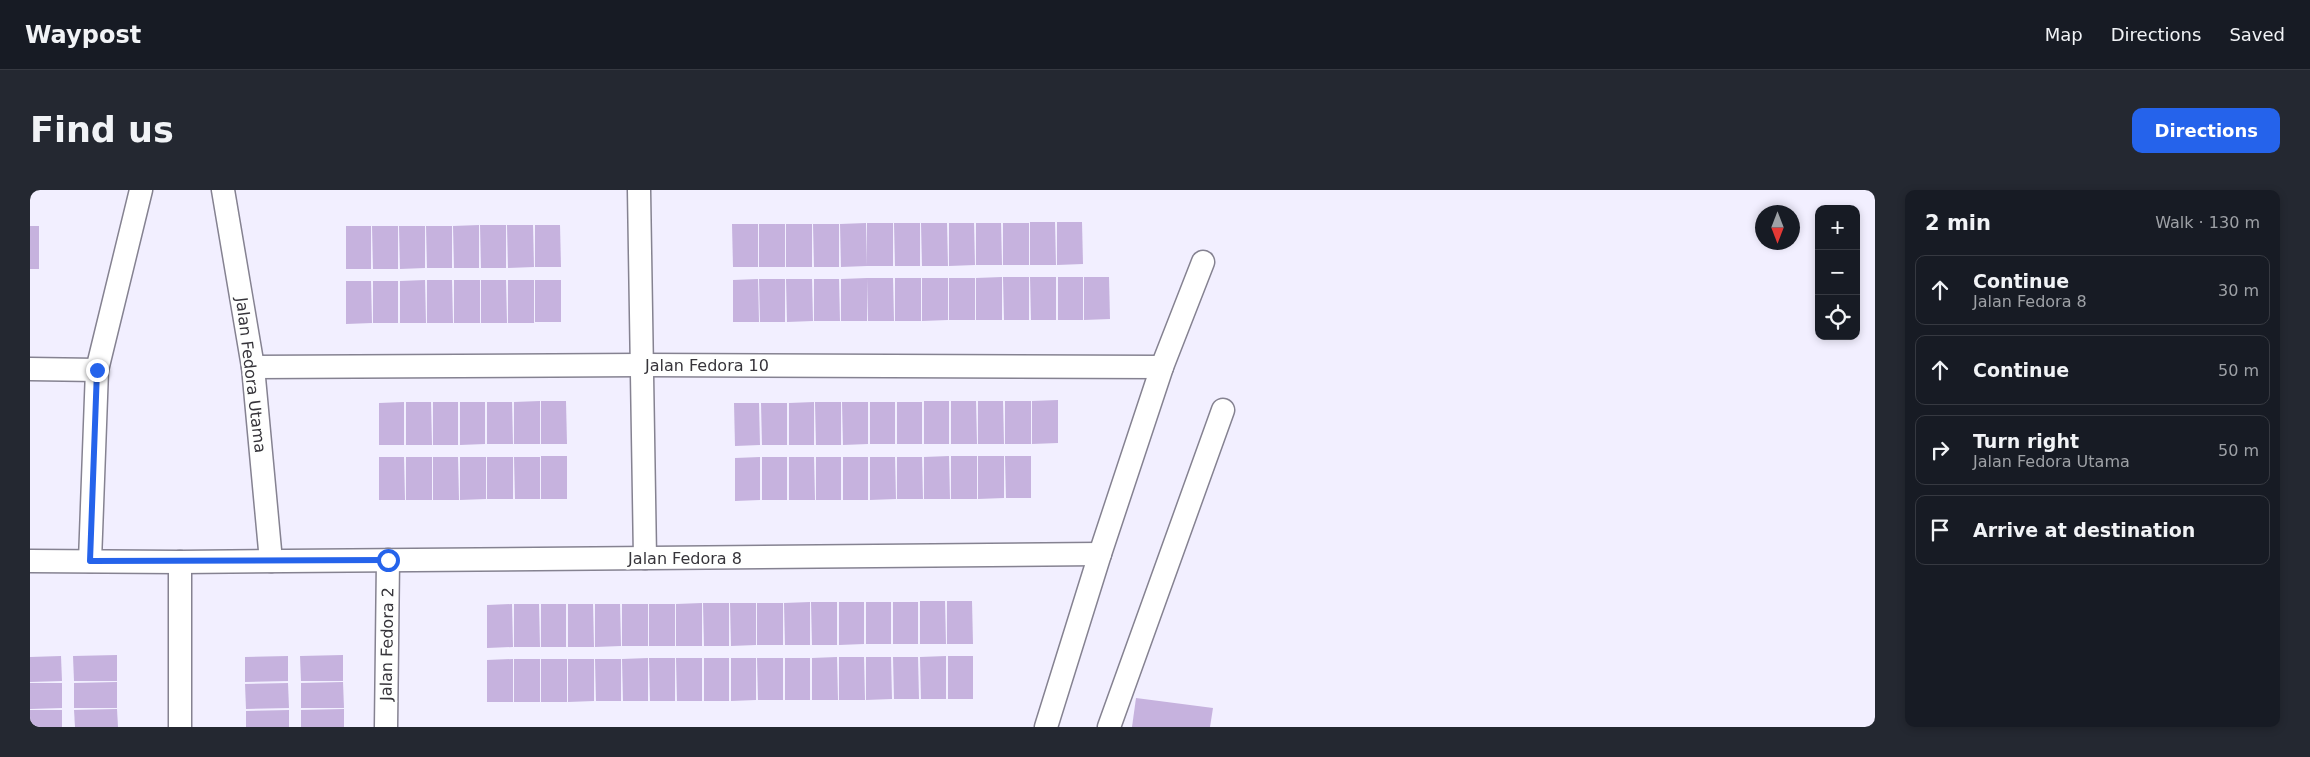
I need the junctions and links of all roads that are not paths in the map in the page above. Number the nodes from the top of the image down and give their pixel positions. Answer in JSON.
{"nodes":[{"id":1,"x":141,"y":190,"type":"edge"},
{"id":2,"x":223,"y":190,"type":"edge"},
{"id":3,"x":639,"y":190,"type":"edge"},
{"id":4,"x":1203,"y":262,"type":"dead end"},
{"id":5,"x":642,"y":365,"type":"junction"},
{"id":6,"x":253,"y":367,"type":"junction"},
{"id":7,"x":1162,"y":367,"type":"junction"},
{"id":8,"x":30,"y":369,"type":"edge"},
{"id":9,"x":97,"y":370,"type":"junction"},
{"id":10,"x":1223,"y":410,"type":"dead end"},
{"id":11,"x":1100,"y":554,"type":"junction"},
{"id":12,"x":645,"y":558,"type":"junction"},
{"id":13,"x":388,"y":560,"type":"junction"},
{"id":14,"x":30,"y":561,"type":"edge"},
{"id":15,"x":90,"y":561,"type":"junction"},
{"id":16,"x":271,"y":561,"type":"junction"},
{"id":17,"x":180,"y":562,"type":"junction"},
{"id":18,"x":180,"y":727,"type":"edge"},
{"id":19,"x":386,"y":727,"type":"edge"},
{"id":20,"x":1046,"y":727,"type":"edge"},
{"id":21,"x":1109,"y":727,"type":"edge"}],
"edges":[{"from":1,"to":9,"type":"street"},
{"from":2,"to":6,"type":"street","name":"Jalan Fedora Utama"},
{"from":3,"to":5,"type":"street"},
{"from":4,"to":7,"type":"street"},
{"from":5,"to":6,"type":"street","name":"Jalan Fedora 10"},
{"from":5,"to":7,"type":"street","name":"Jalan Fedora 10"},
{"from":5,"to":12,"type":"street"},
{"from":6,"to":16,"type":"street","name":"Jalan Fedora Utama"},
{"from":7,"to":11,"type":"street"},
{"from":8,"to":9,"type":"street"},
{"from":9,"to":15,"type":"street"},
{"from":10,"to":21,"type":"street"},
{"from":11,"to":12,"type":"street","name":"Jalan Fedora 8"},
{"from":11,"to":20,"type":"street"},
{"from":12,"to":13,"type":"street","name":"Jalan Fedora 8"},
{"from":13,"to":16,"type":"street","name":"Jalan Fedora 8"},
{"from":13,"to":19,"type":"street","name":"Jalan Fedora 2"},
{"from":14,"to":15,"type":"street","name":"Jalan Fedora 8"},
{"from":15,"to":17,"type":"street","name":"Jalan Fedora 8"},
{"from":16,"to":17,"type":"street","name":"Jalan Fedora 8"},
{"from":17,"to":18,"type":"street"}]}
